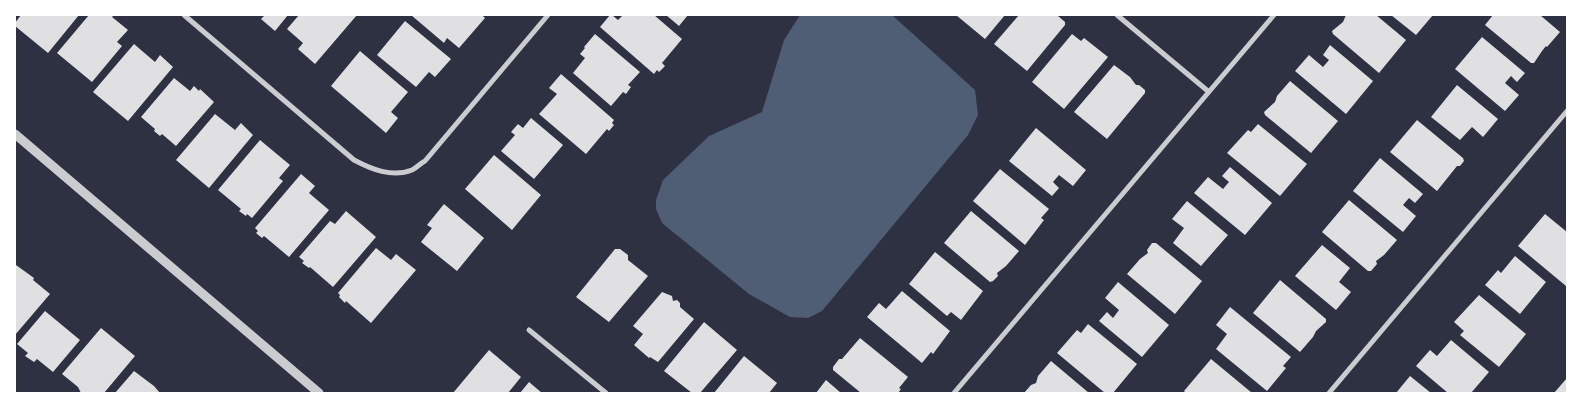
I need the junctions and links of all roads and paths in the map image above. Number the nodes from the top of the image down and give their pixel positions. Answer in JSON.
{"nodes":[{"id":1,"x":184,"y":15,"type":"edge"},
{"id":2,"x":548,"y":15,"type":"edge"},
{"id":3,"x":1117,"y":15,"type":"edge"},
{"id":4,"x":1274,"y":15,"type":"edge"},
{"id":5,"x":1209,"y":92,"type":"junction"},
{"id":6,"x":1567,"y":111,"type":"edge"},
{"id":7,"x":15,"y":134,"type":"edge"},
{"id":8,"x":530,"y":330,"type":"dead end"},
{"id":9,"x":320,"y":393,"type":"edge"},
{"id":10,"x":606,"y":393,"type":"edge"},
{"id":11,"x":954,"y":393,"type":"edge"},
{"id":12,"x":1329,"y":393,"type":"edge"}],
"edges":[{"from":1,"to":2,"type":"street"},
{"from":3,"to":5,"type":"street"},
{"from":4,"to":5,"type":"street"},
{"from":5,"to":11,"type":"street"},
{"from":6,"to":12,"type":"street"},
{"from":7,"to":9,"type":"street"},
{"from":8,"to":10,"type":"street"}]}
